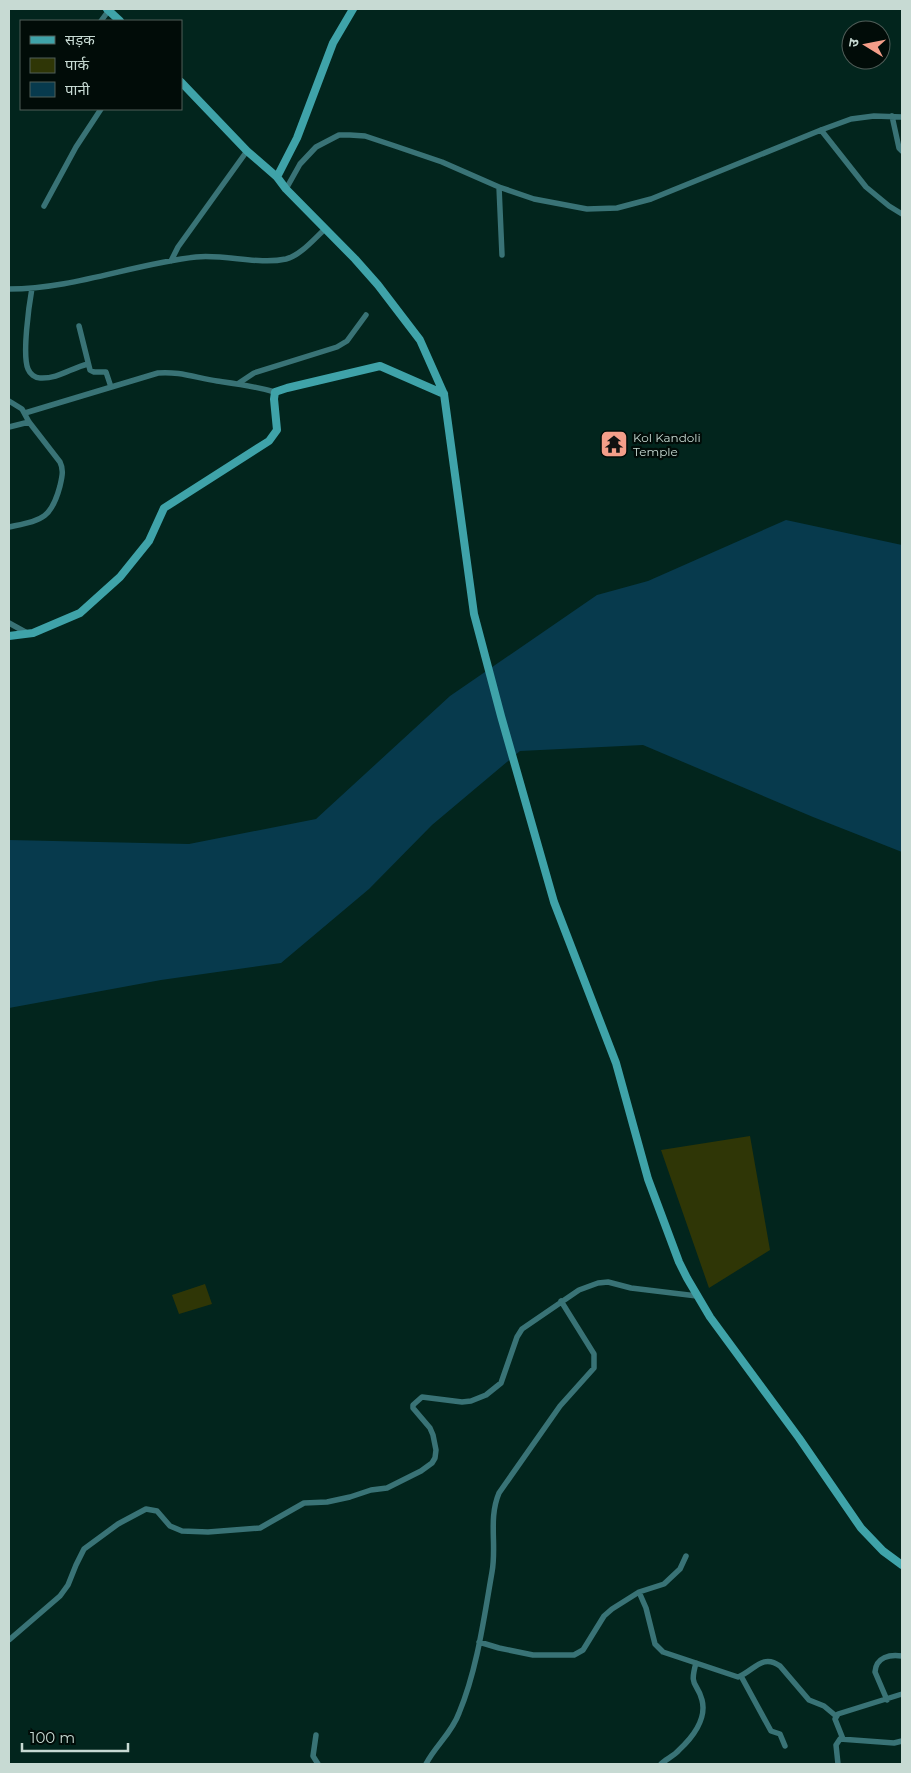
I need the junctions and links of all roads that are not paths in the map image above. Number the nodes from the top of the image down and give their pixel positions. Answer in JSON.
{"nodes":[{"id":1,"x":353,"y":9,"type":"edge"},
{"id":2,"x":108,"y":10,"type":"edge"},
{"id":3,"x":119,"y":20,"type":"edge"},
{"id":4,"x":182,"y":83,"type":"edge"},
{"id":5,"x":100,"y":110,"type":"edge"},
{"id":6,"x":892,"y":116,"type":"junction"},
{"id":7,"x":902,"y":117,"type":"edge"},
{"id":8,"x":821,"y":130,"type":"junction"},
{"id":9,"x":247,"y":151,"type":"junction"},
{"id":10,"x":902,"y":151,"type":"edge"},
{"id":11,"x":277,"y":177,"type":"junction"},
{"id":12,"x":499,"y":187,"type":"junction"},
{"id":13,"x":286,"y":190,"type":"junction"},
{"id":14,"x":44,"y":206,"type":"dead end"},
{"id":15,"x":902,"y":214,"type":"edge"},
{"id":16,"x":325,"y":229,"type":"junction"},
{"id":17,"x":502,"y":255,"type":"dead end"},
{"id":18,"x":171,"y":261,"type":"junction"},
{"id":19,"x":32,"y":288,"type":"junction"},
{"id":20,"x":9,"y":289,"type":"edge"},
{"id":21,"x":366,"y":315,"type":"dead end"},
{"id":22,"x":80,"y":326,"type":"dead end"},
{"id":23,"x":88,"y":364,"type":"junction"},
{"id":24,"x":239,"y":384,"type":"junction"},
{"id":25,"x":111,"y":387,"type":"junction"},
{"id":26,"x":276,"y":392,"type":"junction"},
{"id":27,"x":444,"y":394,"type":"junction"},
{"id":28,"x":9,"y":401,"type":"edge"},
{"id":29,"x":25,"y":414,"type":"junction"},
{"id":30,"x":29,"y":422,"type":"junction"},
{"id":31,"x":9,"y":427,"type":"edge"},
{"id":32,"x":9,"y":527,"type":"edge"},
{"id":33,"x":9,"y":623,"type":"edge"},
{"id":34,"x":29,"y":634,"type":"junction"},
{"id":35,"x":9,"y":636,"type":"edge"},
{"id":36,"x":697,"y":1296,"type":"junction"},
{"id":37,"x":561,"y":1301,"type":"junction"},
{"id":38,"x":686,"y":1556,"type":"dead end"},
{"id":39,"x":902,"y":1565,"type":"edge"},
{"id":40,"x":639,"y":1592,"type":"junction"},
{"id":41,"x":9,"y":1640,"type":"edge"},
{"id":42,"x":479,"y":1642,"type":"junction"},
{"id":43,"x":902,"y":1656,"type":"edge"},
{"id":44,"x":696,"y":1664,"type":"junction"},
{"id":45,"x":741,"y":1676,"type":"junction"},
{"id":46,"x":902,"y":1694,"type":"edge"},
{"id":47,"x":887,"y":1700,"type":"junction"},
{"id":48,"x":836,"y":1716,"type":"junction"},
{"id":49,"x":316,"y":1735,"type":"dead end"},
{"id":50,"x":842,"y":1739,"type":"junction"},
{"id":51,"x":902,"y":1741,"type":"edge"},
{"id":52,"x":785,"y":1746,"type":"dead end"},
{"id":53,"x":318,"y":1764,"type":"edge"},
{"id":54,"x":426,"y":1764,"type":"edge"},
{"id":55,"x":661,"y":1764,"type":"edge"},
{"id":56,"x":838,"y":1764,"type":"edge"}],
"edges":[{"from":1,"to":11,"type":"main road"},
{"from":2,"to":3,"type":"main road"},
{"from":4,"to":9,"type":"main road"},
{"from":5,"to":14,"type":"street"},
{"from":6,"to":7,"type":"street"},
{"from":6,"to":8,"type":"street"},
{"from":6,"to":10,"type":"street"},
{"from":8,"to":12,"type":"street"},
{"from":8,"to":15,"type":"street"},
{"from":9,"to":11,"type":"main road"},
{"from":9,"to":18,"type":"street"},
{"from":11,"to":13,"type":"main road"},
{"from":12,"to":13,"type":"street"},
{"from":12,"to":17,"type":"street"},
{"from":13,"to":16,"type":"main road"},
{"from":16,"to":18,"type":"street"},
{"from":16,"to":27,"type":"main road"},
{"from":18,"to":19,"type":"street"},
{"from":19,"to":20,"type":"street"},
{"from":19,"to":23,"type":"street"},
{"from":21,"to":24,"type":"street"},
{"from":22,"to":23,"type":"street"},
{"from":23,"to":25,"type":"street"},
{"from":24,"to":25,"type":"street"},
{"from":24,"to":26,"type":"street"},
{"from":25,"to":29,"type":"street"},
{"from":26,"to":27,"type":"main road"},
{"from":26,"to":34,"type":"main road"},
{"from":27,"to":36,"type":"main road"},
{"from":28,"to":29,"type":"street"},
{"from":29,"to":30,"type":"street"},
{"from":30,"to":31,"type":"street"},
{"from":30,"to":32,"type":"street"},
{"from":33,"to":34,"type":"street"},
{"from":34,"to":35,"type":"main road"},
{"from":36,"to":37,"type":"street"},
{"from":36,"to":39,"type":"main road"},
{"from":37,"to":41,"type":"street"},
{"from":37,"to":42,"type":"street"},
{"from":38,"to":40,"type":"street"},
{"from":40,"to":42,"type":"street"},
{"from":40,"to":44,"type":"street"},
{"from":42,"to":54,"type":"street"},
{"from":43,"to":47,"type":"street"},
{"from":44,"to":45,"type":"street"},
{"from":44,"to":55,"type":"street"},
{"from":45,"to":48,"type":"street"},
{"from":45,"to":52,"type":"street"},
{"from":46,"to":47,"type":"street"},
{"from":47,"to":48,"type":"street"},
{"from":48,"to":50,"type":"street"},
{"from":49,"to":53,"type":"street"},
{"from":50,"to":51,"type":"street"},
{"from":50,"to":56,"type":"street"}]}
